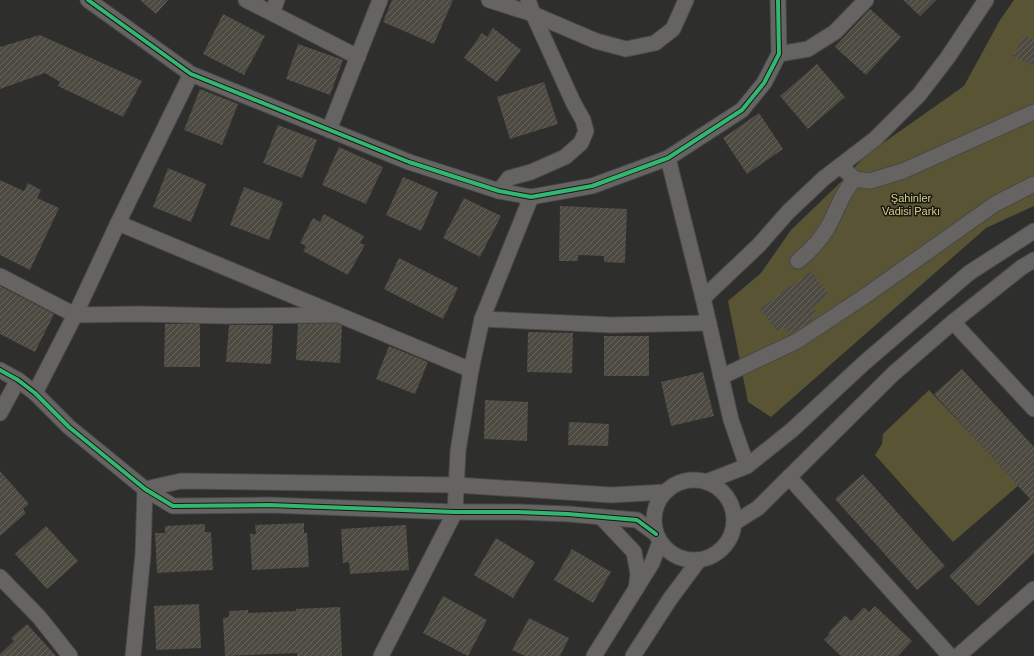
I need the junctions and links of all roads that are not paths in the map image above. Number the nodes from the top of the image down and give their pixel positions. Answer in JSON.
{"nodes":[{"id":1,"x":88,"y":0,"type":"edge"},
{"id":2,"x":246,"y":0,"type":"edge"},
{"id":3,"x":380,"y":0,"type":"edge"},
{"id":4,"x":489,"y":0,"type":"edge"},
{"id":5,"x":686,"y":0,"type":"edge"},
{"id":6,"x":778,"y":0,"type":"edge"},
{"id":7,"x":866,"y":0,"type":"edge"},
{"id":8,"x":986,"y":0,"type":"edge"},
{"id":9,"x":275,"y":7,"type":"edge"},
{"id":10,"x":530,"y":7,"type":"edge"},
{"id":11,"x":779,"y":54,"type":"junction"},
{"id":12,"x":358,"y":57,"type":"junction"},
{"id":13,"x":191,"y":74,"type":"junction"},
{"id":14,"x":1034,"y":112,"type":"edge"},
{"id":15,"x":329,"y":130,"type":"junction"},
{"id":16,"x":668,"y":158,"type":"junction"},
{"id":17,"x":840,"y":166,"type":"junction"},
{"id":18,"x":855,"y":179,"type":"junction"},
{"id":19,"x":1034,"y":184,"type":"edge"},
{"id":20,"x":499,"y":191,"type":"junction"},
{"id":21,"x":531,"y":197,"type":"junction"},
{"id":22,"x":118,"y":223,"type":"junction"},
{"id":23,"x":1034,"y":231,"type":"edge"},
{"id":24,"x":1034,"y":260,"type":"edge"},
{"id":25,"x":798,"y":261,"type":"dead end"},
{"id":26,"x":0,"y":276,"type":"edge"},
{"id":27,"x":703,"y":298,"type":"junction"},
{"id":28,"x":75,"y":316,"type":"junction"},
{"id":29,"x":340,"y":316,"type":"junction"},
{"id":30,"x":482,"y":319,"type":"junction"},
{"id":31,"x":953,"y":322,"type":"junction"},
{"id":32,"x":709,"y":323,"type":"junction"},
{"id":33,"x":0,"y":370,"type":"edge"},
{"id":34,"x":470,"y":370,"type":"junction"},
{"id":35,"x":721,"y":376,"type":"junction"},
{"id":36,"x":18,"y":380,"type":"junction"},
{"id":37,"x":35,"y":393,"type":"junction"},
{"id":38,"x":1034,"y":409,"type":"edge"},
{"id":39,"x":0,"y":413,"type":"edge"},
{"id":40,"x":747,"y":466,"type":"junction"},
{"id":41,"x":789,"y":477,"type":"junction"},
{"id":42,"x":706,"y":482,"type":"junction"},
{"id":43,"x":456,"y":484,"type":"junction"},
{"id":44,"x":145,"y":489,"type":"junction"},
{"id":45,"x":665,"y":492,"type":"junction"},
{"id":46,"x":455,"y":512,"type":"junction"},
{"id":47,"x":601,"y":517,"type":"junction"},
{"id":48,"x":734,"y":524,"type":"junction"},
{"id":49,"x":658,"y":538,"type":"junction"},
{"id":50,"x":699,"y":560,"type":"junction"},
{"id":51,"x":0,"y":576,"type":"edge"},
{"id":52,"x":1034,"y":589,"type":"edge"},
{"id":53,"x":636,"y":591,"type":"junction"},
{"id":54,"x":70,"y":656,"type":"edge"},
{"id":55,"x":133,"y":656,"type":"edge"},
{"id":56,"x":381,"y":656,"type":"edge"},
{"id":57,"x":594,"y":656,"type":"edge"},
{"id":58,"x":633,"y":656,"type":"edge"},
{"id":59,"x":950,"y":656,"type":"edge"},
{"id":60,"x":958,"y":656,"type":"edge"}],
"edges":[{"from":1,"to":13,"type":"street"},
{"from":2,"to":9,"type":"street"},
{"from":3,"to":12,"type":"street"},
{"from":4,"to":10,"type":"street"},
{"from":5,"to":10,"type":"street"},
{"from":6,"to":11,"type":"street"},
{"from":7,"to":11,"type":"street"},
{"from":8,"to":17,"type":"street"},
{"from":9,"to":12,"type":"street"},
{"from":10,"to":20,"type":"street"},
{"from":11,"to":16,"type":"street"},
{"from":12,"to":15,"type":"street"},
{"from":13,"to":15,"type":"street"},
{"from":13,"to":22,"type":"street"},
{"from":14,"to":18,"type":"street"},
{"from":15,"to":20,"type":"street"},
{"from":16,"to":21,"type":"street"},
{"from":16,"to":27,"type":"street"},
{"from":17,"to":18,"type":"street"},
{"from":17,"to":27,"type":"street"},
{"from":18,"to":25,"type":"street"},
{"from":19,"to":35,"type":"street"},
{"from":20,"to":21,"type":"street"},
{"from":21,"to":30,"type":"street"},
{"from":22,"to":28,"type":"street"},
{"from":22,"to":29,"type":"street"},
{"from":23,"to":40,"type":"street"},
{"from":24,"to":31,"type":"street"},
{"from":26,"to":28,"type":"street"},
{"from":27,"to":32,"type":"street"},
{"from":28,"to":29,"type":"street"},
{"from":28,"to":37,"type":"street"},
{"from":29,"to":34,"type":"street"},
{"from":30,"to":32,"type":"street"},
{"from":30,"to":34,"type":"street"},
{"from":31,"to":38,"type":"street"},
{"from":31,"to":41,"type":"street"},
{"from":32,"to":35,"type":"street"},
{"from":33,"to":36,"type":"street"},
{"from":34,"to":43,"type":"street"},
{"from":35,"to":40,"type":"street"},
{"from":36,"to":37,"type":"street"},
{"from":36,"to":39,"type":"street"},
{"from":37,"to":44,"type":"street"},
{"from":40,"to":42,"type":"street"},
{"from":41,"to":48,"type":"street"},
{"from":41,"to":59,"type":"street"},
{"from":42,"to":45,"type":"street"},
{"from":42,"to":48,"type":"street"},
{"from":43,"to":44,"type":"street"},
{"from":43,"to":45,"type":"street"},
{"from":43,"to":46,"type":"street"},
{"from":44,"to":46,"type":"street"},
{"from":44,"to":55,"type":"street"},
{"from":45,"to":49,"type":"street"},
{"from":46,"to":47,"type":"street"},
{"from":46,"to":56,"type":"street"},
{"from":47,"to":49,"type":"street"},
{"from":47,"to":53,"type":"street"},
{"from":48,"to":50,"type":"street"},
{"from":49,"to":50,"type":"street"},
{"from":49,"to":53,"type":"street"},
{"from":50,"to":58,"type":"street"},
{"from":51,"to":54,"type":"street"},
{"from":52,"to":60,"type":"street"},
{"from":53,"to":57,"type":"street"}]}
